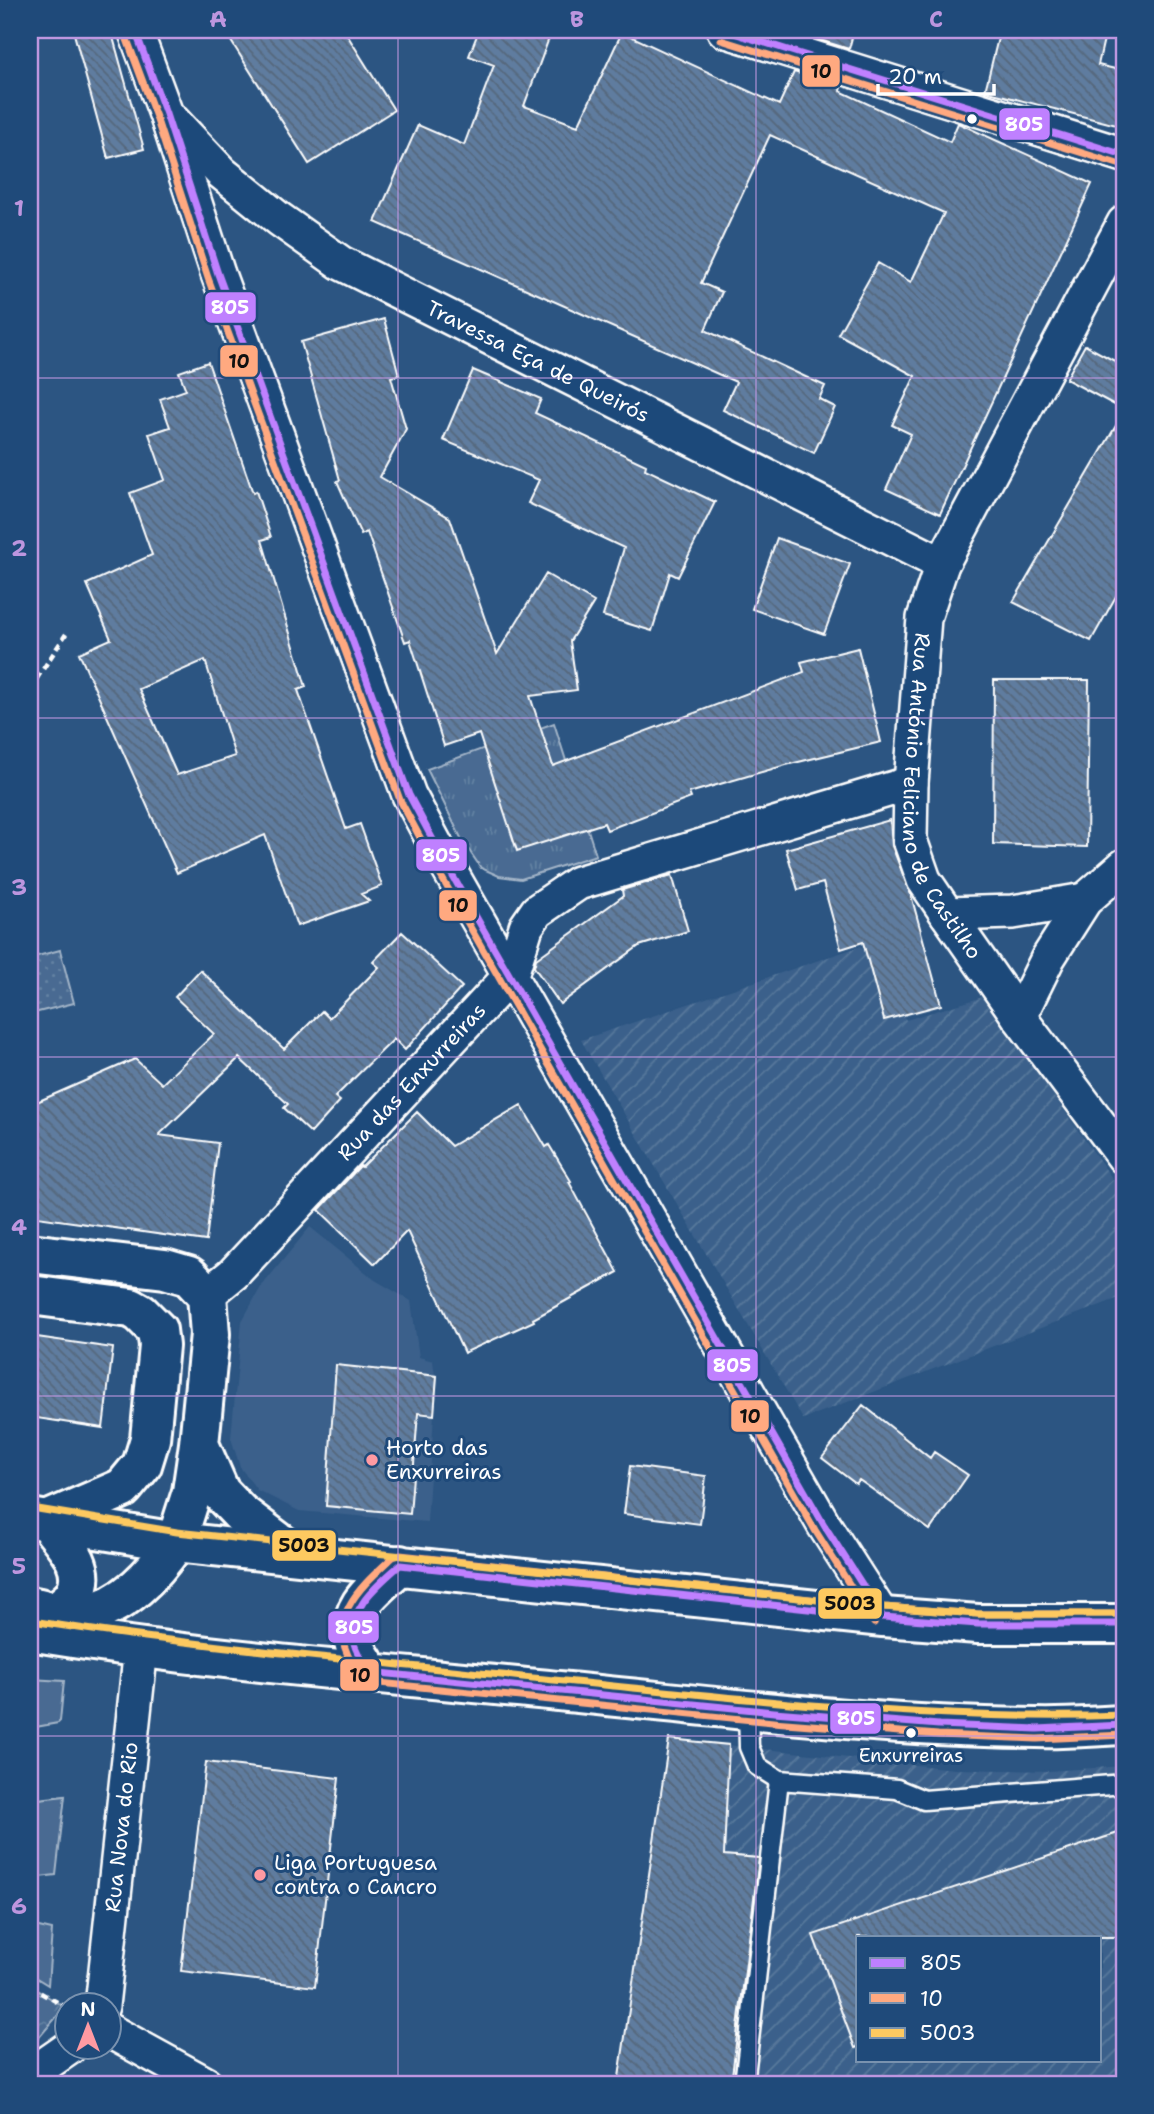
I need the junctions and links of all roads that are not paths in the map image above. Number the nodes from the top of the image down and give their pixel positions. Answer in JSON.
{"nodes":[{"id":1,"x":135,"y":30,"type":"edge"},
{"id":2,"x":724,"y":30,"type":"edge"},
{"id":3,"x":166,"y":114,"type":"junction"},
{"id":4,"x":1124,"y":155,"type":"edge"},
{"id":5,"x":1124,"y":223,"type":"edge"},
{"id":6,"x":942,"y":564,"type":"junction"},
{"id":7,"x":911,"y":783,"type":"junction"},
{"id":8,"x":1124,"y":866,"type":"edge"},
{"id":9,"x":1085,"y":900,"type":"junction"},
{"id":10,"x":947,"y":914,"type":"junction"},
{"id":11,"x":511,"y":975,"type":"junction"},
{"id":12,"x":1019,"y":1017,"type":"junction"},
{"id":13,"x":1124,"y":1157,"type":"edge"},
{"id":14,"x":30,"y":1253,"type":"edge"},
{"id":15,"x":30,"y":1295,"type":"edge"},
{"id":16,"x":207,"y":1295,"type":"junction"},
{"id":17,"x":157,"y":1330,"type":"junction"},
{"id":18,"x":199,"y":1444,"type":"junction"},
{"id":19,"x":38,"y":1520,"type":"edge"},
{"id":20,"x":176,"y":1542,"type":"junction"},
{"id":21,"x":293,"y":1553,"type":"junction"},
{"id":22,"x":400,"y":1565,"type":"junction"},
{"id":23,"x":38,"y":1616,"type":"edge"},
{"id":24,"x":883,"y":1617,"type":"junction"},
{"id":25,"x":1124,"y":1623,"type":"edge"},
{"id":26,"x":141,"y":1648,"type":"junction"},
{"id":27,"x":370,"y":1672,"type":"junction"},
{"id":28,"x":748,"y":1709,"type":"junction"},
{"id":29,"x":1124,"y":1725,"type":"edge"},
{"id":30,"x":779,"y":1780,"type":"junction"},
{"id":31,"x":1124,"y":1784,"type":"edge"},
{"id":32,"x":104,"y":1992,"type":"edge"},
{"id":33,"x":122,"y":2038,"type":"edge"},
{"id":34,"x":52,"y":2060,"type":"edge"},
{"id":35,"x":30,"y":2075,"type":"edge"},
{"id":36,"x":206,"y":2084,"type":"edge"},
{"id":37,"x":744,"y":2084,"type":"edge"}],
"edges":[{"from":1,"to":3,"type":"street"},
{"from":2,"to":4,"type":"street"},
{"from":3,"to":6,"type":"street","name":"Travessa Eça de Queirós"},
{"from":3,"to":11,"type":"street"},
{"from":5,"to":6,"type":"street","name":"Rua António Feliciano de Castilho"},
{"from":6,"to":7,"type":"street","name":"Rua António Feliciano de Castilho"},
{"from":7,"to":10,"type":"street","name":"Rua António Feliciano de Castilho"},
{"from":7,"to":11,"type":"street","name":"Rua das Enxurreiras"},
{"from":8,"to":9,"type":"street"},
{"from":9,"to":10,"type":"street"},
{"from":9,"to":12,"type":"street"},
{"from":10,"to":12,"type":"street","name":"Rua António Feliciano de Castilho"},
{"from":11,"to":16,"type":"street","name":"Rua das Enxurreiras"},
{"from":11,"to":24,"type":"street"},
{"from":12,"to":13,"type":"street","name":"Rua António Feliciano de Castilho"},
{"from":14,"to":16,"type":"main road"},
{"from":15,"to":17,"type":"main road"},
{"from":16,"to":17,"type":"main road"},
{"from":16,"to":18,"type":"main road"},
{"from":17,"to":19,"type":"main road"},
{"from":18,"to":20,"type":"main road"},
{"from":18,"to":21,"type":"main road"},
{"from":19,"to":20,"type":"main road"},
{"from":19,"to":23,"type":"main road"},
{"from":20,"to":21,"type":"main road"},
{"from":20,"to":23,"type":"main road"},
{"from":21,"to":22,"type":"main road"},
{"from":22,"to":24,"type":"main road"},
{"from":22,"to":27,"type":"main road"},
{"from":23,"to":26,"type":"main road"},
{"from":24,"to":25,"type":"main road"},
{"from":26,"to":27,"type":"main road"},
{"from":26,"to":32,"type":"street","name":"Rua Nova do Rio"},
{"from":27,"to":28,"type":"main road"},
{"from":28,"to":29,"type":"main road"},
{"from":28,"to":30,"type":"lane"},
{"from":30,"to":31,"type":"lane"},
{"from":30,"to":37,"type":"lane"},
{"from":33,"to":36,"type":"street"},
{"from":34,"to":35,"type":"street"}]}
